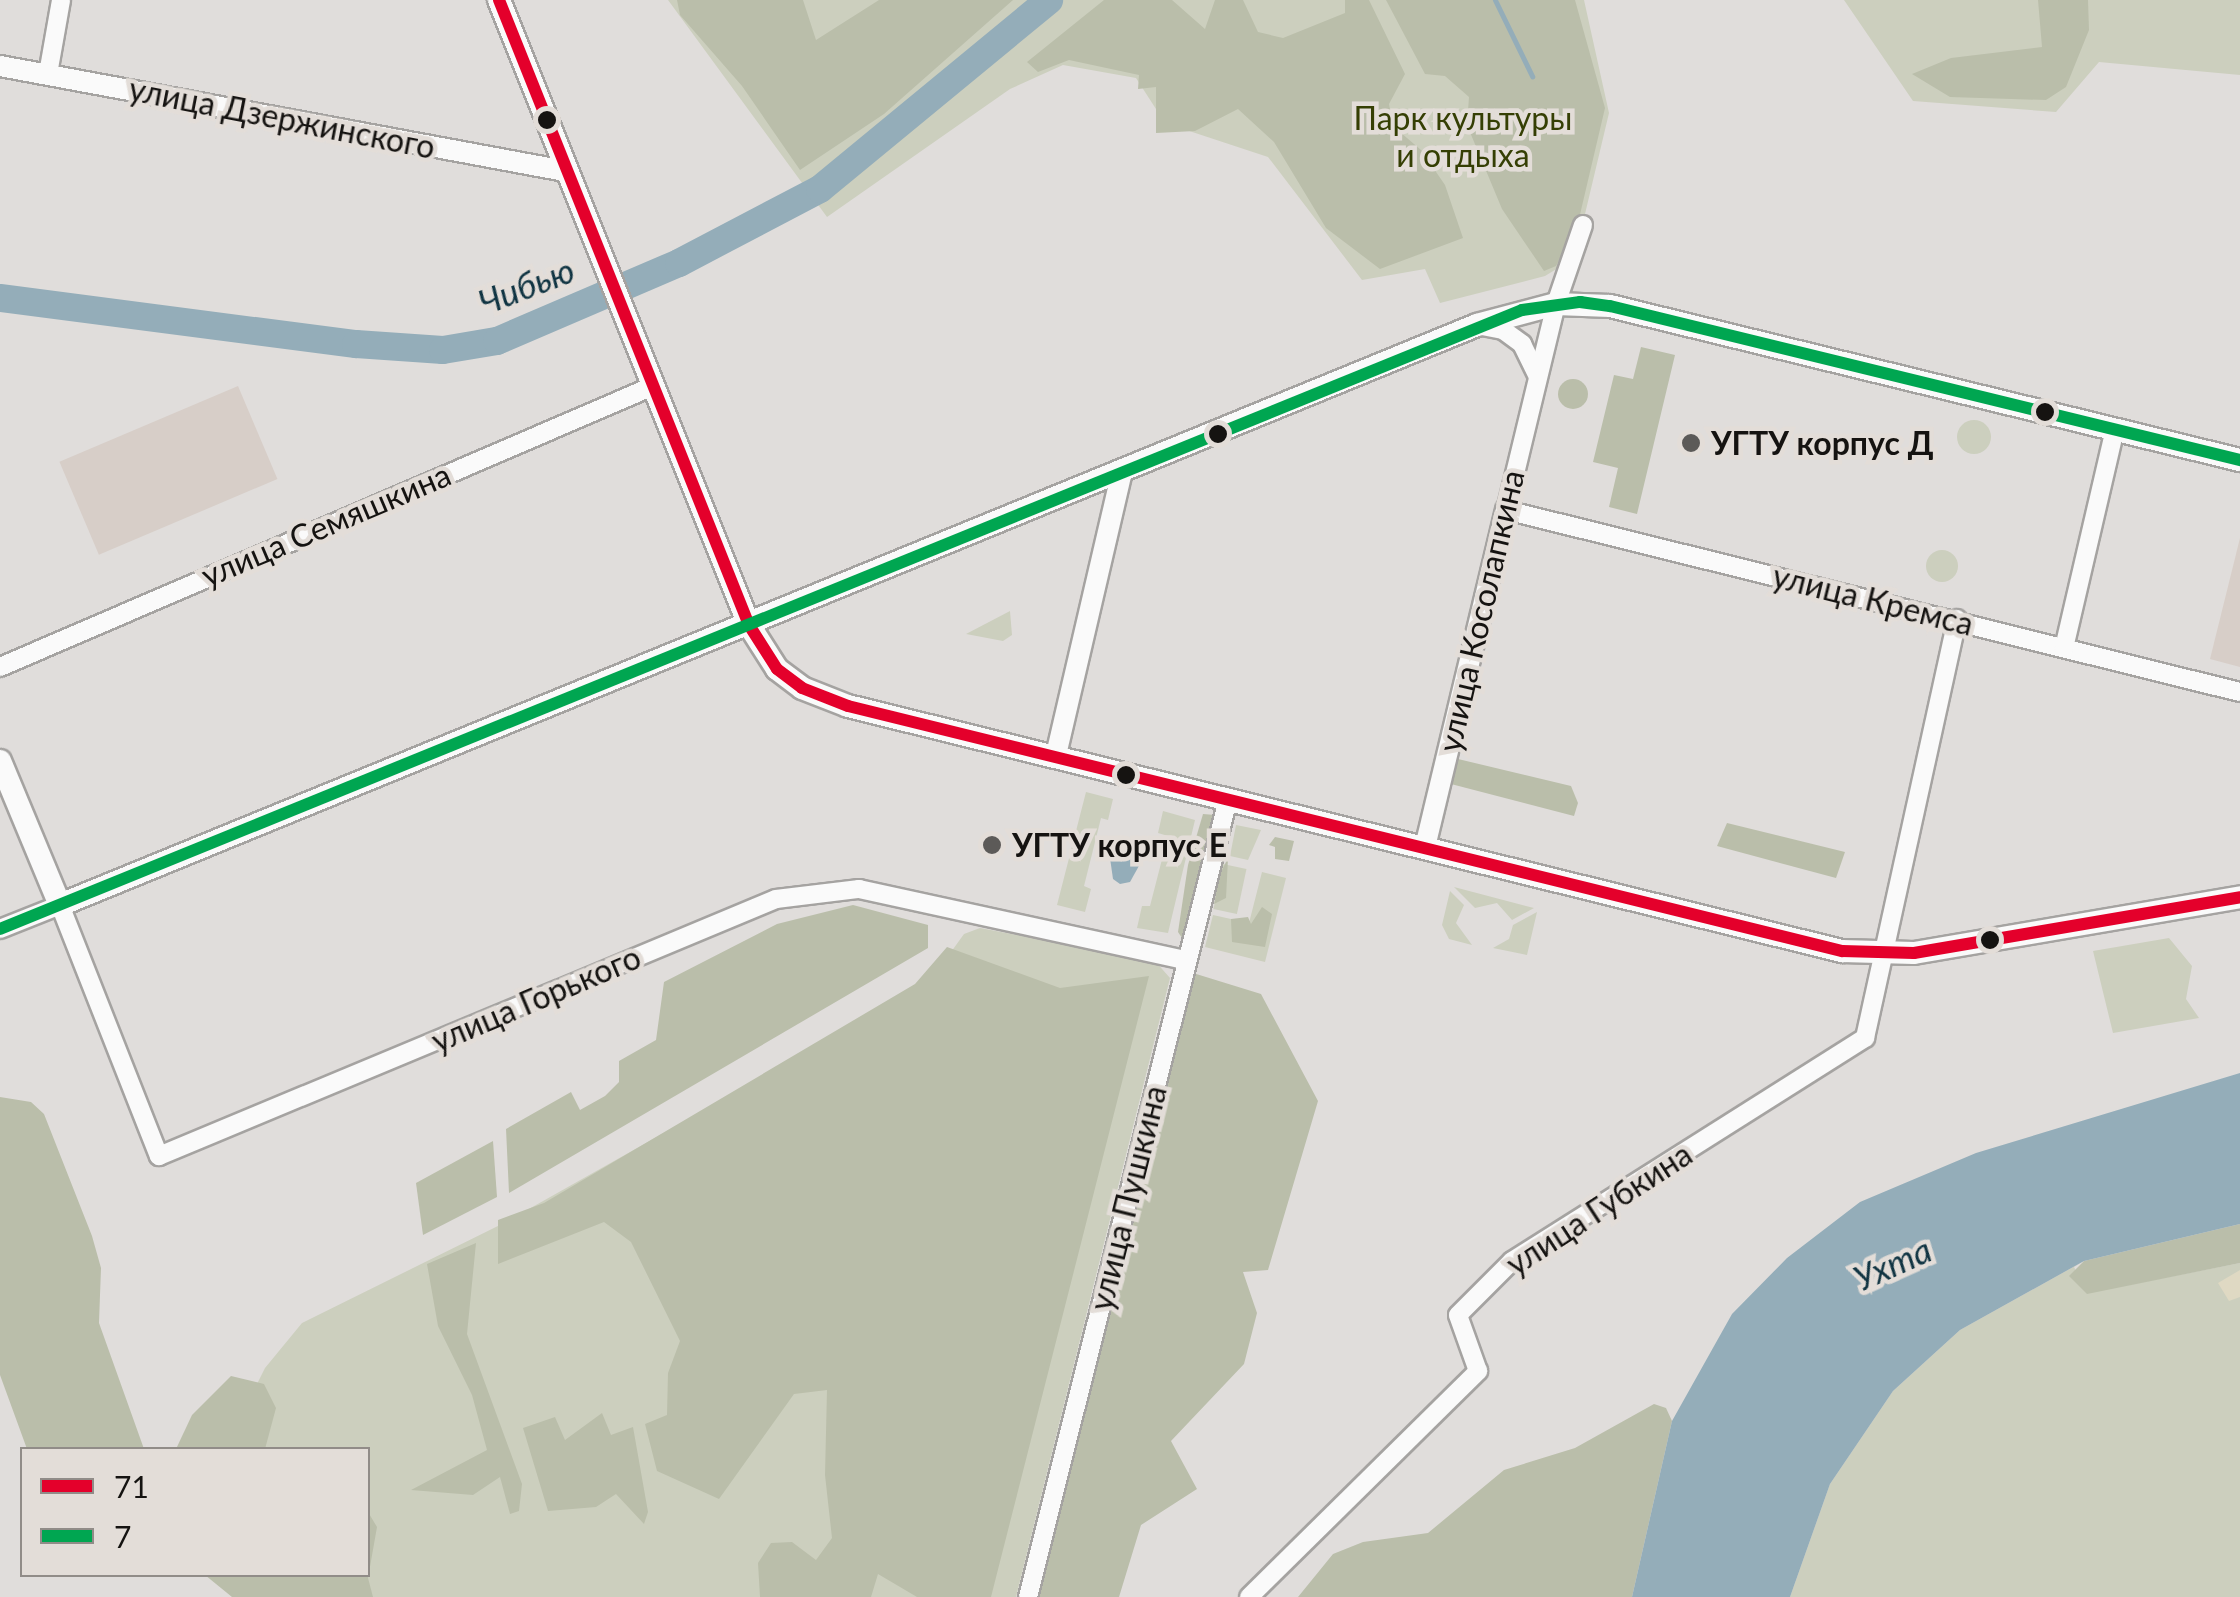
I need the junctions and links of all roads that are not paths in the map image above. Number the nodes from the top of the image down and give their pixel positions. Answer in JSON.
{"nodes":[{"id":1,"x":61,"y":0,"type":"edge"},
{"id":2,"x":499,"y":0,"type":"edge"},
{"id":3,"x":0,"y":66,"type":"edge"},
{"id":4,"x":48,"y":74,"type":"junction"},
{"id":5,"x":564,"y":170,"type":"junction"},
{"id":6,"x":1584,"y":225,"type":"dead end"},
{"id":7,"x":1556,"y":304,"type":"junction"},
{"id":8,"x":1478,"y":325,"type":"junction"},
{"id":9,"x":1537,"y":375,"type":"junction"},
{"id":10,"x":654,"y":386,"type":"junction"},
{"id":11,"x":2115,"y":429,"type":"junction"},
{"id":12,"x":2240,"y":460,"type":"edge"},
{"id":13,"x":1122,"y":471,"type":"junction"},
{"id":14,"x":1506,"y":510,"type":"junction"},
{"id":15,"x":1956,"y":619,"type":"junction"},
{"id":16,"x":749,"y":625,"type":"junction"},
{"id":17,"x":2064,"y":648,"type":"junction"},
{"id":18,"x":0,"y":667,"type":"edge"},
{"id":19,"x":2240,"y":692,"type":"edge"},
{"id":20,"x":1056,"y":755,"type":"junction"},
{"id":21,"x":0,"y":761,"type":"edge"},
{"id":22,"x":1228,"y":799,"type":"junction"},
{"id":23,"x":1425,"y":847,"type":"junction"},
{"id":24,"x":2240,"y":898,"type":"edge"},
{"id":25,"x":60,"y":905,"type":"junction"},
{"id":26,"x":0,"y":929,"type":"edge"},
{"id":27,"x":1880,"y":956,"type":"junction"},
{"id":28,"x":1186,"y":960,"type":"junction"},
{"id":29,"x":1028,"y":1597,"type":"edge"},
{"id":30,"x":1250,"y":1597,"type":"edge"}],
"edges":[{"from":1,"to":4,"type":"street"},
{"from":2,"to":5,"type":"main road"},
{"from":3,"to":4,"type":"street","name":"улица Дзержинского"},
{"from":4,"to":5,"type":"street","name":"улица Дзержинского"},
{"from":5,"to":10,"type":"main road"},
{"from":6,"to":7,"type":"street","name":"улица Косолапкина"},
{"from":7,"to":8,"type":"main road"},
{"from":7,"to":9,"type":"street","name":"улица Косолапкина"},
{"from":7,"to":11,"type":"main road"},
{"from":8,"to":9,"type":"street"},
{"from":8,"to":13,"type":"main road"},
{"from":9,"to":14,"type":"street","name":"улица Косолапкина"},
{"from":10,"to":16,"type":"main road"},
{"from":10,"to":18,"type":"street","name":"улица Семяшкина"},
{"from":11,"to":12,"type":"main road"},
{"from":11,"to":17,"type":"street"},
{"from":13,"to":16,"type":"main road"},
{"from":13,"to":20,"type":"street"},
{"from":14,"to":15,"type":"street","name":"улица Кремса"},
{"from":14,"to":23,"type":"street","name":"улица Косолапкина"},
{"from":15,"to":17,"type":"street","name":"улица Кремса"},
{"from":15,"to":27,"type":"street"},
{"from":16,"to":20,"type":"main road"},
{"from":16,"to":25,"type":"main road"},
{"from":17,"to":19,"type":"street","name":"улица Кремса"},
{"from":20,"to":22,"type":"main road"},
{"from":21,"to":25,"type":"main road"},
{"from":22,"to":23,"type":"main road"},
{"from":22,"to":28,"type":"street","name":"улица Пушкина"},
{"from":23,"to":27,"type":"main road"},
{"from":24,"to":27,"type":"main road"},
{"from":25,"to":26,"type":"street"},
{"from":25,"to":28,"type":"street","name":"улица Горького"},
{"from":27,"to":30,"type":"street","name":"улица Губкина"},
{"from":28,"to":29,"type":"street","name":"улица Пушкина"}]}
